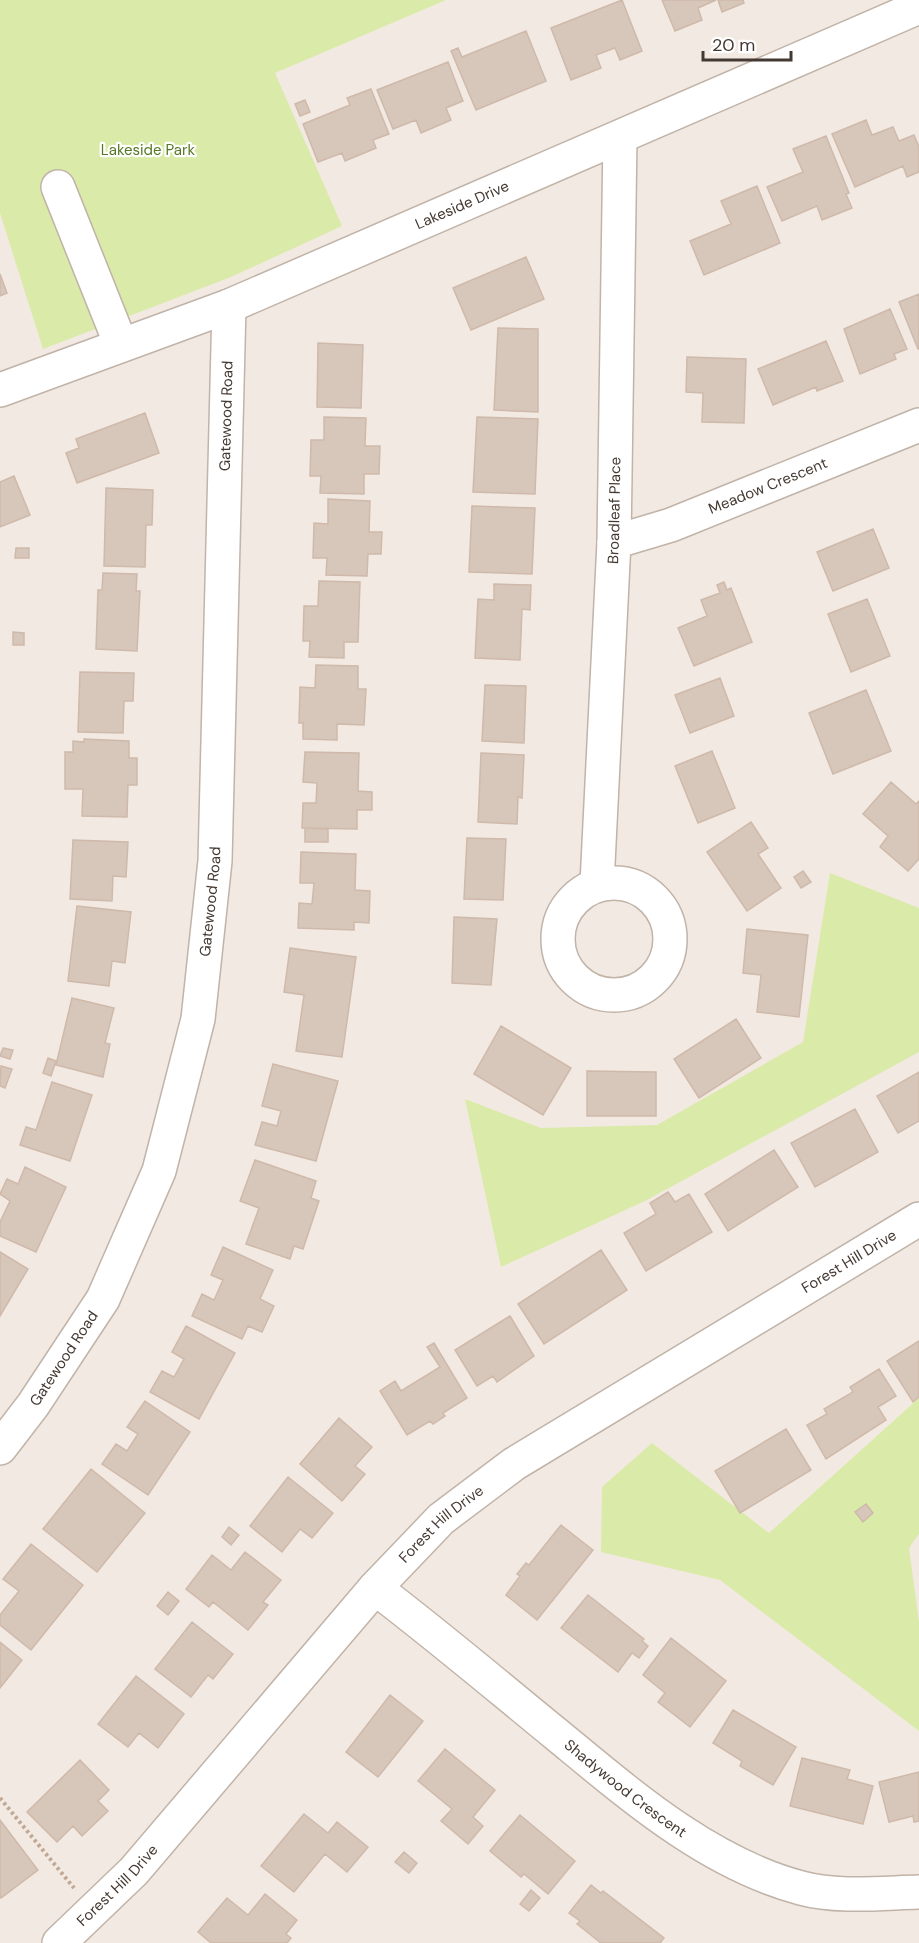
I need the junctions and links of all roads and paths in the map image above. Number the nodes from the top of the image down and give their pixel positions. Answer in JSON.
{"nodes":[{"id":1,"x":919,"y":7,"type":"edge"},
{"id":2,"x":620,"y":137,"type":"junction"},
{"id":3,"x":58,"y":187,"type":"dead end"},
{"id":4,"x":229,"y":306,"type":"junction"},
{"id":5,"x":122,"y":345,"type":"junction"},
{"id":6,"x":0,"y":390,"type":"edge"},
{"id":7,"x":919,"y":425,"type":"edge"},
{"id":8,"x":614,"y":542,"type":"junction"},
{"id":9,"x":597,"y":884,"type":"dead end"},
{"id":10,"x":919,"y":1219,"type":"edge"},
{"id":11,"x":0,"y":1448,"type":"edge"},
{"id":12,"x":375,"y":1588,"type":"junction"},
{"id":13,"x":0,"y":1798,"type":"edge"},
{"id":14,"x":919,"y":1892,"type":"edge"},
{"id":15,"x":94,"y":1912,"type":"junction"},
{"id":16,"x":59,"y":1943,"type":"edge"}],
"edges":[{"from":1,"to":2,"type":"street","name":"Lakeside Drive"},
{"from":2,"to":4,"type":"street","name":"Lakeside Drive"},
{"from":2,"to":8,"type":"street","name":"Broadleaf Place"},
{"from":3,"to":5,"type":"street"},
{"from":4,"to":5,"type":"street","name":"Lakeside Drive"},
{"from":4,"to":11,"type":"street","name":"Gatewood Road"},
{"from":5,"to":6,"type":"street","name":"Lakeside Drive"},
{"from":7,"to":8,"type":"street","name":"Meadow Crescent"},
{"from":8,"to":9,"type":"street","name":"Broadleaf Place"},
{"from":10,"to":12,"type":"street","name":"Forest Hill Drive"},
{"from":12,"to":14,"type":"street","name":"Shadywood Crescent"},
{"from":12,"to":15,"type":"street","name":"Forest Hill Drive"},
{"from":13,"to":15,"type":"path"},
{"from":15,"to":16,"type":"street","name":"Forest Hill Drive"}]}
